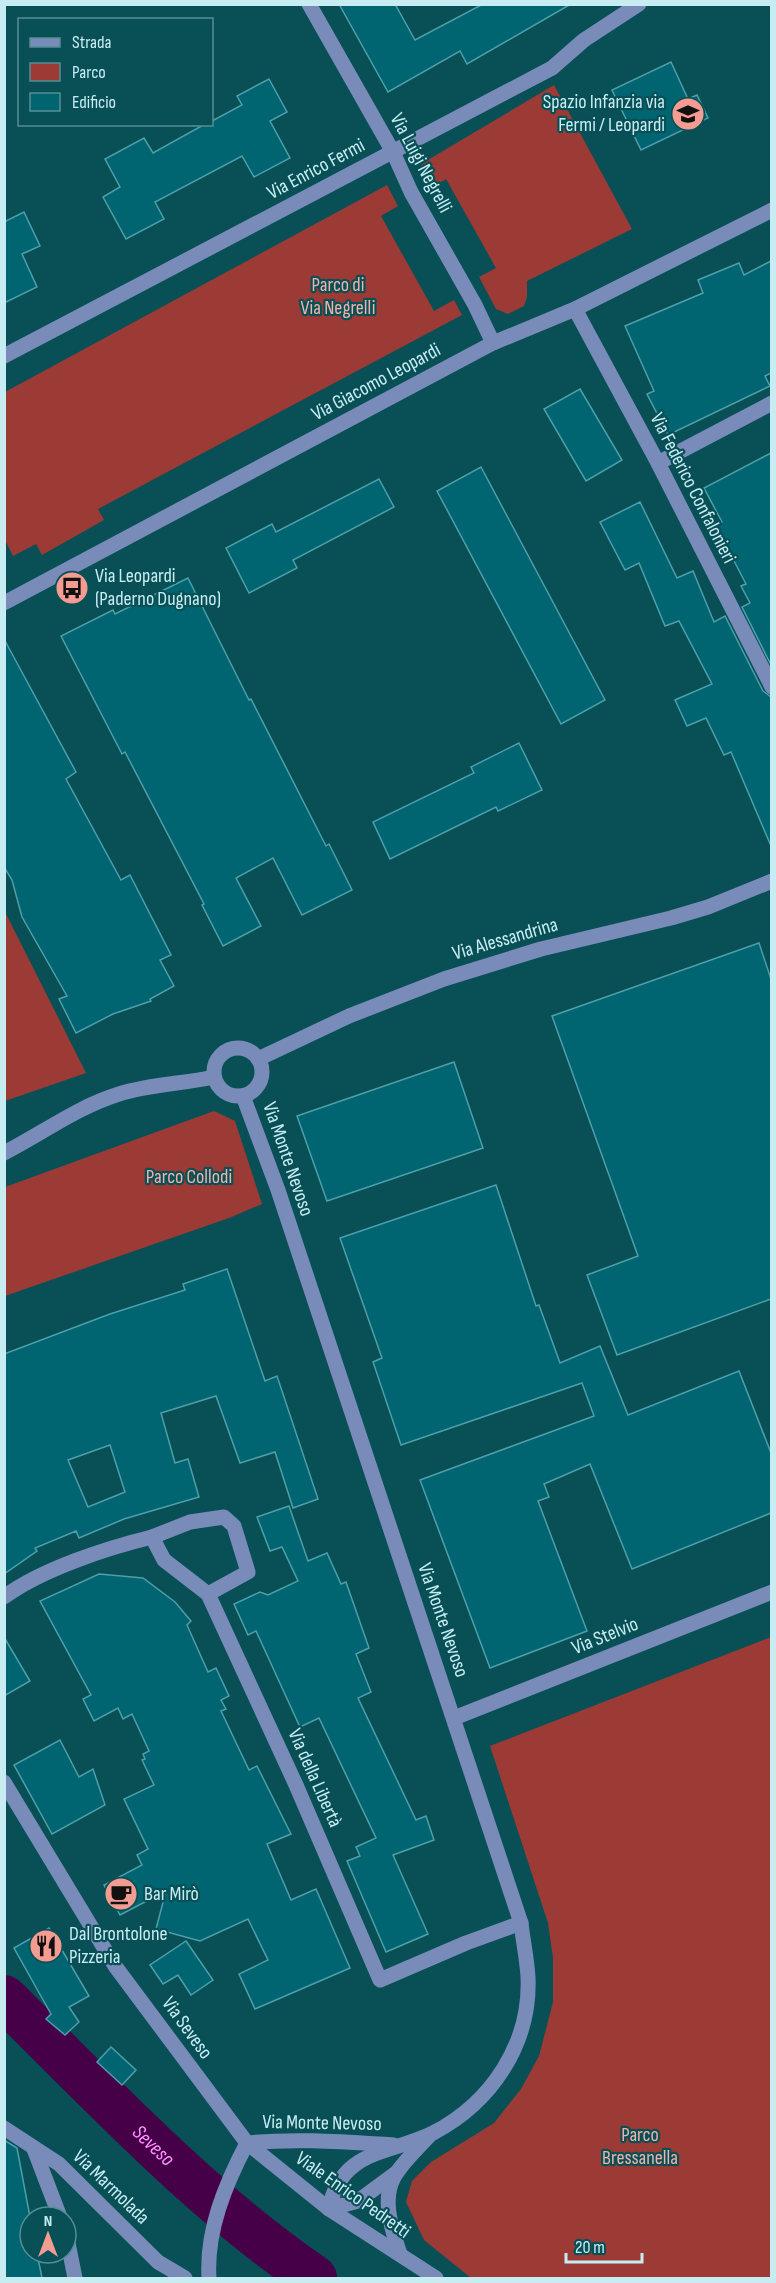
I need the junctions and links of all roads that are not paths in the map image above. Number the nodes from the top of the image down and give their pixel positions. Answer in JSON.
{"nodes":[{"id":1,"x":309,"y":4,"type":"edge"},
{"id":2,"x":639,"y":4,"type":"edge"},
{"id":3,"x":393,"y":152,"type":"junction"},
{"id":4,"x":771,"y":210,"type":"edge"},
{"id":5,"x":575,"y":309,"type":"junction"},
{"id":6,"x":493,"y":343,"type":"junction"},
{"id":7,"x":4,"y":356,"type":"edge"},
{"id":8,"x":771,"y":403,"type":"edge"},
{"id":9,"x":658,"y":463,"type":"junction"},
{"id":10,"x":4,"y":603,"type":"edge"},
{"id":11,"x":771,"y":687,"type":"edge"},
{"id":12,"x":771,"y":881,"type":"edge"},
{"id":13,"x":258,"y":1059,"type":"junction"},
{"id":14,"x":214,"y":1077,"type":"junction"},
{"id":15,"x":243,"y":1096,"type":"junction"},
{"id":16,"x":4,"y":1153,"type":"edge"},
{"id":17,"x":152,"y":1537,"type":"junction"},
{"id":18,"x":771,"y":1592,"type":"edge"},
{"id":19,"x":208,"y":1594,"type":"junction"},
{"id":20,"x":4,"y":1597,"type":"edge"},
{"id":21,"x":454,"y":1718,"type":"junction"},
{"id":22,"x":4,"y":1782,"type":"edge"},
{"id":23,"x":520,"y":1923,"type":"junction"},
{"id":24,"x":4,"y":2128,"type":"edge"},
{"id":25,"x":432,"y":2133,"type":"junction"},
{"id":26,"x":247,"y":2143,"type":"junction"},
{"id":27,"x":397,"y":2145,"type":"junction"},
{"id":28,"x":34,"y":2149,"type":"junction"},
{"id":29,"x":396,"y":2173,"type":"junction"},
{"id":30,"x":55,"y":2205,"type":"edge"},
{"id":31,"x":329,"y":2209,"type":"junction"},
{"id":32,"x":400,"y":2254,"type":"junction"},
{"id":33,"x":185,"y":2278,"type":"edge"},
{"id":34,"x":209,"y":2278,"type":"edge"},
{"id":35,"x":436,"y":2278,"type":"edge"}],
"edges":[{"from":1,"to":3,"type":"street","name":"Via Luigi Negrelli"},
{"from":2,"to":3,"type":"street","name":"Via Enrico Fermi"},
{"from":3,"to":6,"type":"street","name":"Via Luigi Negrelli"},
{"from":3,"to":7,"type":"street","name":"Via Enrico Fermi"},
{"from":4,"to":5,"type":"street","name":"Via Giacomo Leopardi"},
{"from":5,"to":6,"type":"street","name":"Via Giacomo Leopardi"},
{"from":5,"to":9,"type":"street","name":"Via Federico Confalonieri"},
{"from":6,"to":10,"type":"street","name":"Via Giacomo Leopardi"},
{"from":8,"to":9,"type":"street"},
{"from":9,"to":11,"type":"street","name":"Via Federico Confalonieri"},
{"from":12,"to":13,"type":"street","name":"Via Alessandrina"},
{"from":13,"to":14,"type":"street"},
{"from":13,"to":15,"type":"street"},
{"from":14,"to":15,"type":"street"},
{"from":14,"to":16,"type":"street"},
{"from":15,"to":21,"type":"street","name":"Via Monte Nevoso"},
{"from":17,"to":19,"type":"street","name":"Via della Libertà"},
{"from":17,"to":19,"type":"street"},
{"from":17,"to":20,"type":"street"},
{"from":18,"to":21,"type":"street","name":"Via Stelvio"},
{"from":19,"to":23,"type":"street","name":"Via della Libertà"},
{"from":21,"to":23,"type":"street","name":"Via Monte Nevoso"},
{"from":22,"to":26,"type":"street","name":"Via Seveso"},
{"from":23,"to":25,"type":"street","name":"Via Monte Nevoso"},
{"from":24,"to":28,"type":"street","name":"Via Marmolada"},
{"from":25,"to":27,"type":"street","name":"Via Monte Nevoso"},
{"from":25,"to":29,"type":"street","name":"Via Monte Nevoso"},
{"from":26,"to":27,"type":"street","name":"Via Monte Nevoso"},
{"from":26,"to":31,"type":"street","name":"Viale Enrico Pedretti"},
{"from":26,"to":34,"type":"street"},
{"from":27,"to":31,"type":"street","name":"Via Monte Nevoso"},
{"from":28,"to":30,"type":"street"},
{"from":28,"to":33,"type":"street","name":"Via Marmolada"},
{"from":29,"to":31,"type":"street","name":"Via Monte Nevoso"},
{"from":29,"to":32,"type":"street","name":"Via Monte Nevoso"},
{"from":31,"to":32,"type":"street","name":"Viale Enrico Pedretti"},
{"from":32,"to":35,"type":"street","name":"Viale Enrico Pedretti"}]}
